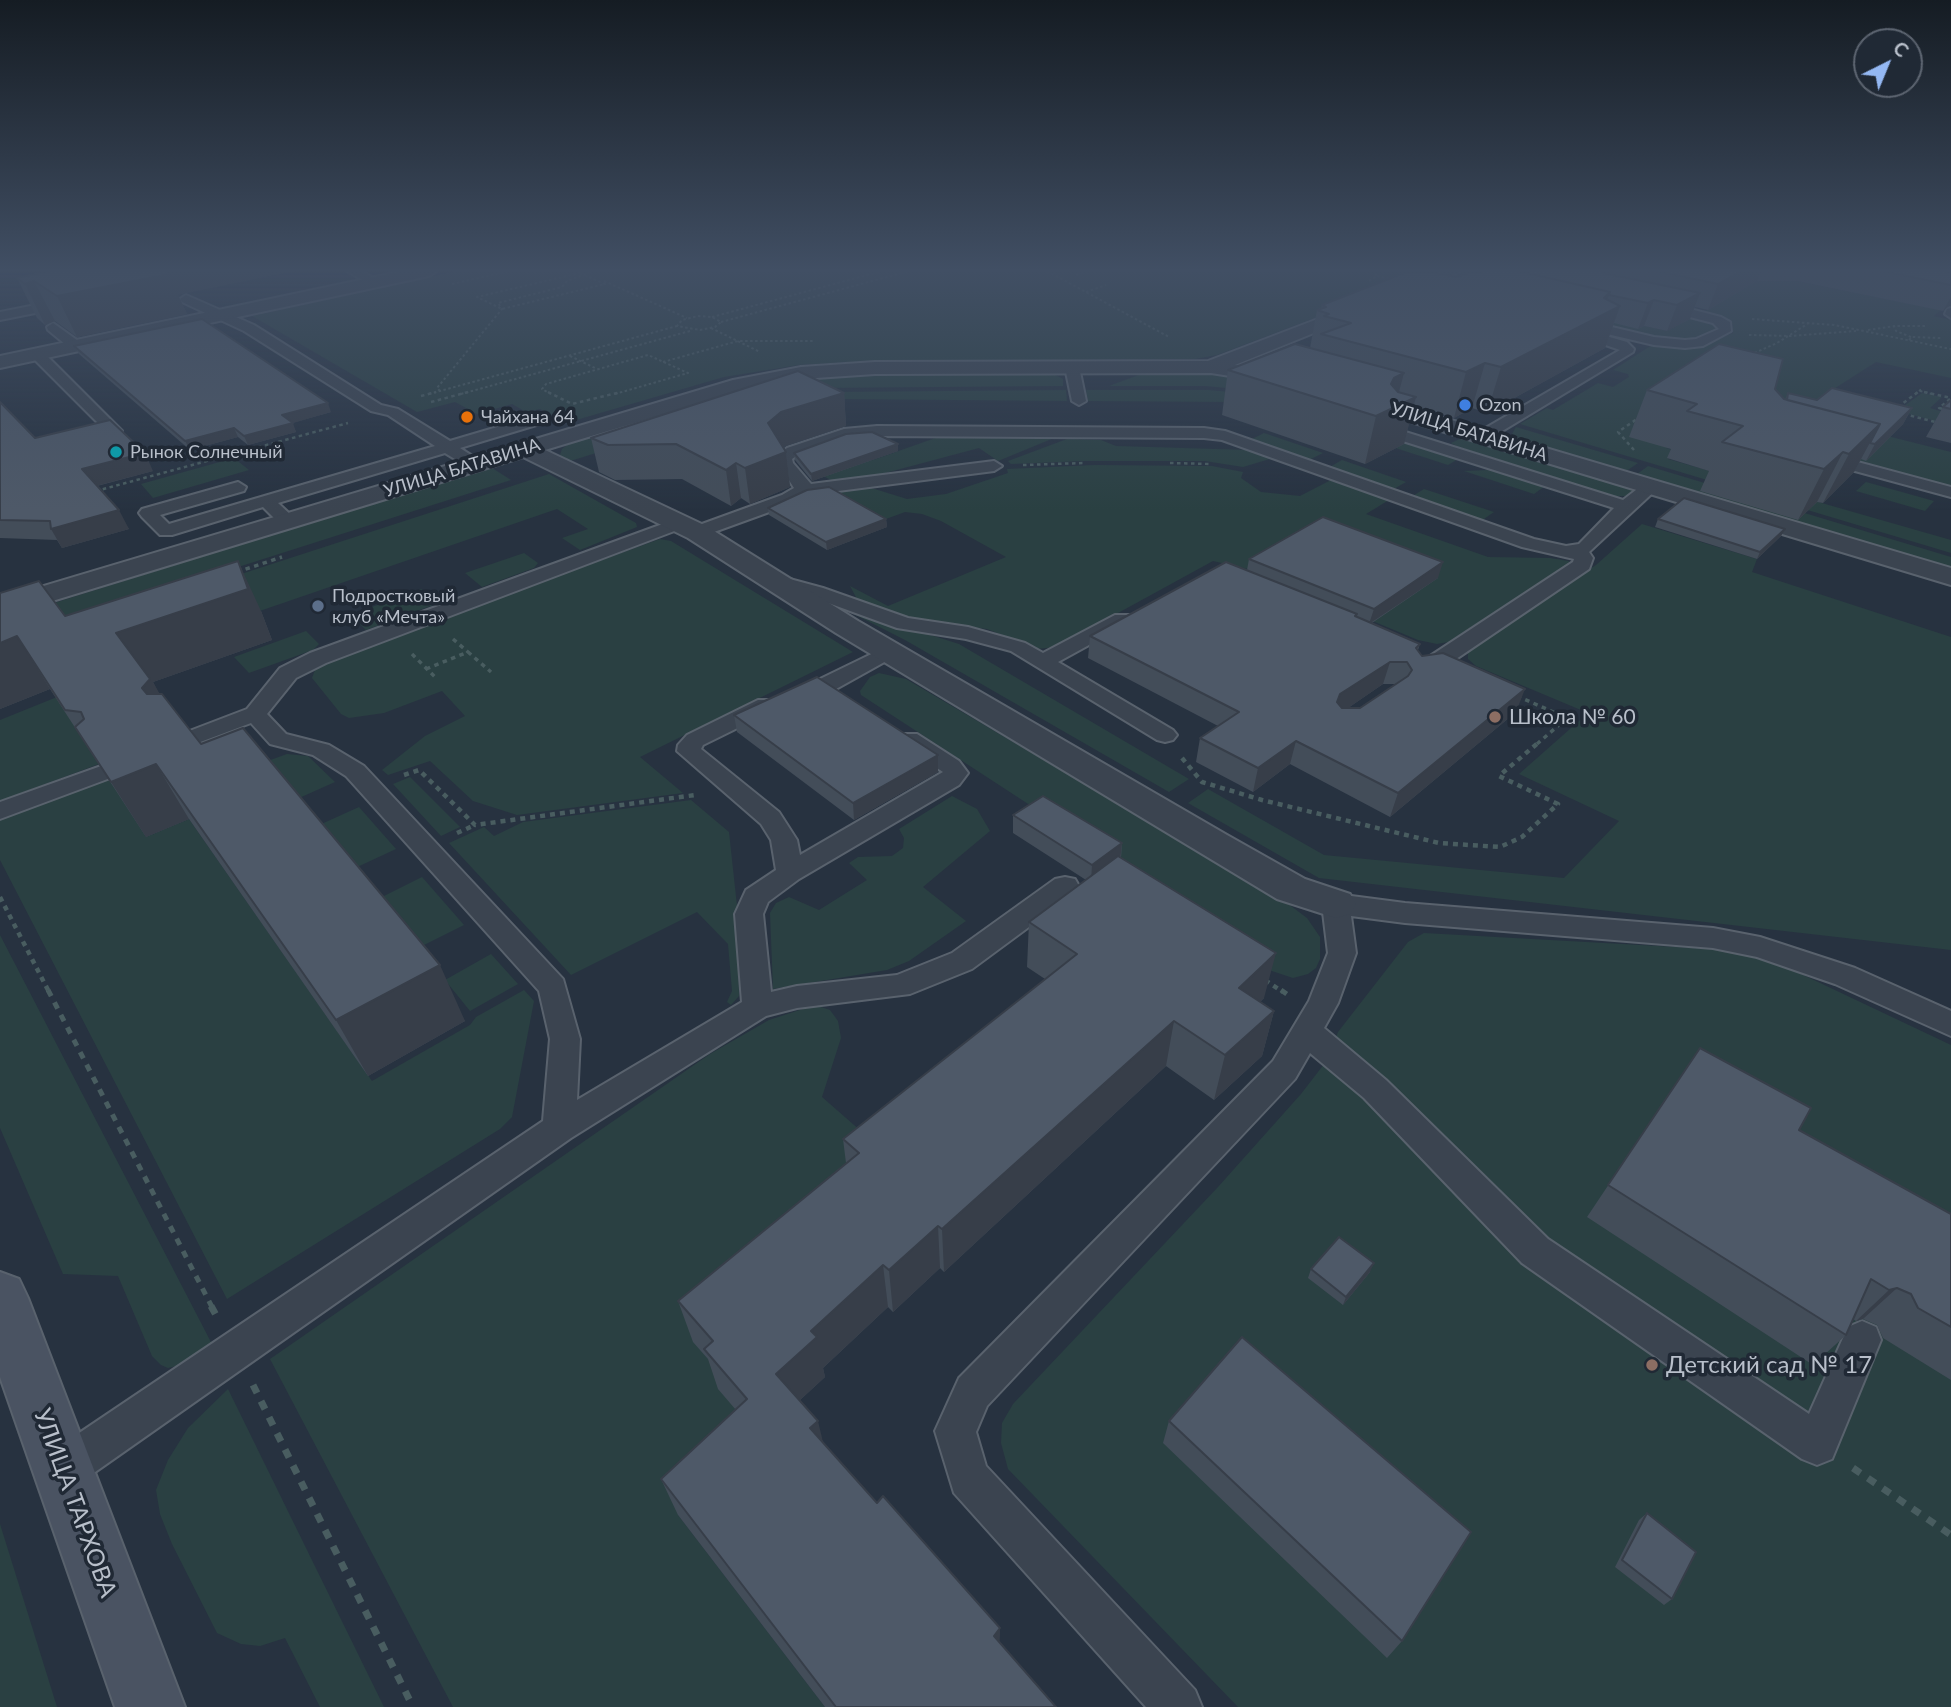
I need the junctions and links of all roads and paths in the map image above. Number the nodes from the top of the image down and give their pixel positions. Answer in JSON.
{"nodes":[{"id":1,"x":53,"y":351,"type":"edge"},
{"id":2,"x":282,"y":351,"type":"edge"},
{"id":3,"x":468,"y":351,"type":"edge"},
{"id":4,"x":590,"y":351,"type":"edge"},
{"id":5,"x":618,"y":351,"type":"edge"},
{"id":6,"x":704,"y":351,"type":"edge"},
{"id":7,"x":757,"y":351,"type":"edge"},
{"id":8,"x":1255,"y":351,"type":"edge"},
{"id":9,"x":1627,"y":351,"type":"edge"},
{"id":10,"x":1759,"y":351,"type":"edge"},
{"id":11,"x":37,"y":354,"type":"junction"},
{"id":12,"x":570,"y":356,"type":"junction"},
{"id":13,"x":1745,"y":357,"type":"edge"},
{"id":14,"x":580,"y":361,"type":"junction"},
{"id":15,"x":0,"y":362,"type":"edge"},
{"id":16,"x":663,"y":362,"type":"junction"},
{"id":17,"x":1072,"y":367,"type":"junction"},
{"id":18,"x":1211,"y":367,"type":"junction"},
{"id":19,"x":597,"y":369,"type":"junction"},
{"id":20,"x":785,"y":376,"type":"junction"},
{"id":21,"x":1298,"y":382,"type":"edge"},
{"id":22,"x":461,"y":385,"type":"junction"},
{"id":23,"x":1923,"y":388,"type":"dead end"},
{"id":24,"x":441,"y":391,"type":"junction"},
{"id":25,"x":472,"y":391,"type":"junction"},
{"id":26,"x":1919,"y":391,"type":"junction"},
{"id":27,"x":1336,"y":392,"type":"edge"},
{"id":28,"x":1951,"y":398,"type":"edge"},
{"id":29,"x":1079,"y":401,"type":"dead end"},
{"id":30,"x":376,"y":408,"type":"junction"},
{"id":31,"x":393,"y":412,"type":"junction"},
{"id":32,"x":1951,"y":412,"type":"edge"},
{"id":33,"x":1412,"y":415,"type":"junction"},
{"id":34,"x":1639,"y":418,"type":"dead end"},
{"id":35,"x":538,"y":420,"type":"dead end"},
{"id":36,"x":1939,"y":423,"type":"junction"},
{"id":37,"x":1951,"y":426,"type":"edge"},
{"id":38,"x":114,"y":431,"type":"edge"},
{"id":39,"x":1483,"y":436,"type":"junction"},
{"id":40,"x":448,"y":447,"type":"junction"},
{"id":41,"x":524,"y":449,"type":"junction"},
{"id":42,"x":1807,"y":453,"type":"edge"},
{"id":43,"x":1639,"y":456,"type":"dead end"},
{"id":44,"x":1285,"y":457,"type":"junction"},
{"id":45,"x":1091,"y":462,"type":"dead end"},
{"id":46,"x":1170,"y":463,"type":"dead end"},
{"id":47,"x":474,"y":464,"type":"junction"},
{"id":48,"x":994,"y":466,"type":"joint"},
{"id":49,"x":239,"y":487,"type":"dead end"},
{"id":50,"x":1651,"y":487,"type":"junction"},
{"id":51,"x":802,"y":489,"type":"junction"},
{"id":52,"x":92,"y":492,"type":"edge"},
{"id":53,"x":1951,"y":492,"type":"edge"},
{"id":54,"x":266,"y":501,"type":"junction"},
{"id":55,"x":1626,"y":506,"type":"junction"},
{"id":56,"x":287,"y":520,"type":"junction"},
{"id":57,"x":688,"y":528,"type":"junction"},
{"id":58,"x":1578,"y":551,"type":"junction"},
{"id":59,"x":290,"y":555,"type":"dead end"},
{"id":60,"x":237,"y":572,"type":"edge"},
{"id":61,"x":1951,"y":577,"type":"edge"},
{"id":62,"x":774,"y":581,"type":"junction"},
{"id":63,"x":0,"y":608,"type":"edge"},
{"id":64,"x":1137,"y":611,"type":"edge"},
{"id":65,"x":890,"y":651,"type":"junction"},
{"id":66,"x":1412,"y":651,"type":"edge"},
{"id":67,"x":1044,"y":661,"type":"junction"},
{"id":68,"x":1430,"y":666,"type":"joint"},
{"id":69,"x":426,"y":668,"type":"dead end"},
{"id":70,"x":491,"y":672,"type":"dead end"},
{"id":71,"x":1508,"y":692,"type":"edge"},
{"id":72,"x":783,"y":697,"type":"edge"},
{"id":73,"x":850,"y":699,"type":"edge"},
{"id":74,"x":254,"y":714,"type":"junction"},
{"id":75,"x":895,"y":729,"type":"edge"},
{"id":76,"x":1165,"y":735,"type":"dead end"},
{"id":77,"x":187,"y":740,"type":"edge"},
{"id":78,"x":104,"y":772,"type":"edge"},
{"id":79,"x":1202,"y":782,"type":"dead end"},
{"id":80,"x":370,"y":788,"type":"junction"},
{"id":81,"x":735,"y":789,"type":"junction"},
{"id":82,"x":0,"y":811,"type":"edge"},
{"id":83,"x":790,"y":873,"type":"junction"},
{"id":84,"x":1065,"y":886,"type":"dead end"},
{"id":85,"x":0,"y":897,"type":"edge"},
{"id":86,"x":1336,"y":904,"type":"junction"},
{"id":87,"x":1262,"y":978,"type":"edge"},
{"id":88,"x":757,"y":1007,"type":"junction"},
{"id":89,"x":1312,"y":1023,"type":"junction"},
{"id":90,"x":1951,"y":1024,"type":"edge"},
{"id":91,"x":559,"y":1128,"type":"junction"},
{"id":92,"x":0,"y":1298,"type":"edge"},
{"id":93,"x":1862,"y":1340,"type":"edge"},
{"id":94,"x":235,"y":1352,"type":"junction"},
{"id":95,"x":1817,"y":1444,"type":"junction"},
{"id":96,"x":62,"y":1469,"type":"junction"},
{"id":97,"x":1951,"y":1535,"type":"edge"},
{"id":98,"x":150,"y":1707,"type":"edge"},
{"id":99,"x":413,"y":1707,"type":"edge"},
{"id":100,"x":1178,"y":1707,"type":"edge"}],
"edges":[{"from":1,"to":11,"type":"street"},
{"from":2,"to":30,"type":"lane"},
{"from":3,"to":24,"type":"path"},
{"from":4,"to":12,"type":"path"},
{"from":5,"to":14,"type":"path"},
{"from":6,"to":16,"type":"path"},
{"from":7,"to":20,"type":"path"},
{"from":8,"to":18,"type":"street"},
{"from":9,"to":39,"type":"lane"},
{"from":10,"to":13,"type":"path"},
{"from":11,"to":15,"type":"street"},
{"from":11,"to":38,"type":"lane"},
{"from":12,"to":14,"type":"path"},
{"from":12,"to":22,"type":"path"},
{"from":14,"to":19,"type":"path"},
{"from":14,"to":25,"type":"path"},
{"from":16,"to":19,"type":"path"},
{"from":16,"to":19,"type":"path"},
{"from":17,"to":18,"type":"street","name":"УЛИЦА БАТАВИНА"},
{"from":17,"to":20,"type":"street","name":"УЛИЦА БАТАВИНА"},
{"from":17,"to":29,"type":"lane"},
{"from":18,"to":21,"type":"street","name":"УЛИЦА БАТАВИНА"},
{"from":20,"to":41,"type":"street","name":"УЛИЦА БАТАВИНА"},
{"from":22,"to":24,"type":"path"},
{"from":22,"to":25,"type":"path"},
{"from":23,"to":26,"type":"path"},
{"from":24,"to":30,"type":"path"},
{"from":25,"to":31,"type":"path"},
{"from":26,"to":28,"type":"path"},
{"from":26,"to":36,"type":"path"},
{"from":27,"to":33,"type":"street","name":"УЛИЦА БАТАВИНА"},
{"from":28,"to":32,"type":"path"},
{"from":30,"to":31,"type":"lane"},
{"from":31,"to":40,"type":"lane"},
{"from":31,"to":52,"type":"path"},
{"from":32,"to":36,"type":"path"},
{"from":33,"to":39,"type":"street","name":"УЛИЦА БАТАВИНА"},
{"from":33,"to":55,"type":"lane"},
{"from":34,"to":43,"type":"path"},
{"from":35,"to":40,"type":"lane"},
{"from":36,"to":37,"type":"path"},
{"from":39,"to":50,"type":"street","name":"УЛИЦА БАТАВИНА"},
{"from":40,"to":47,"type":"lane"},
{"from":40,"to":54,"type":"lane"},
{"from":41,"to":47,"type":"street","name":"УЛИЦА БАТАВИНА"},
{"from":41,"to":57,"type":"street"},
{"from":42,"to":53,"type":"lane"},
{"from":44,"to":46,"type":"path"},
{"from":44,"to":51,"type":"lane"},
{"from":44,"to":58,"type":"lane"},
{"from":45,"to":48,"type":"path"},
{"from":47,"to":56,"type":"street","name":"УЛИЦА БАТАВИНА"},
{"from":48,"to":51,"type":"lane"},
{"from":49,"to":54,"type":"lane"},
{"from":50,"to":55,"type":"lane"},
{"from":50,"to":61,"type":"street","name":"УЛИЦА БАТАВИНА"},
{"from":51,"to":57,"type":"lane"},
{"from":54,"to":56,"type":"lane"},
{"from":55,"to":58,"type":"lane"},
{"from":56,"to":63,"type":"street","name":"УЛИЦА БАТАВИНА"},
{"from":57,"to":62,"type":"street"},
{"from":57,"to":74,"type":"lane"},
{"from":58,"to":68,"type":"lane"},
{"from":59,"to":60,"type":"path"},
{"from":62,"to":65,"type":"street"},
{"from":62,"to":67,"type":"lane"},
{"from":64,"to":67,"type":"lane"},
{"from":65,"to":73,"type":"lane"},
{"from":65,"to":86,"type":"street"},
{"from":66,"to":68,"type":"lane"},
{"from":67,"to":76,"type":"lane"},
{"from":69,"to":70,"type":"path"},
{"from":71,"to":79,"type":"path"},
{"from":72,"to":81,"type":"lane"},
{"from":74,"to":77,"type":"lane"},
{"from":74,"to":80,"type":"lane"},
{"from":75,"to":83,"type":"lane"},
{"from":78,"to":82,"type":"lane"},
{"from":80,"to":81,"type":"path"},
{"from":80,"to":91,"type":"lane"},
{"from":81,"to":83,"type":"lane"},
{"from":83,"to":88,"type":"lane"},
{"from":84,"to":88,"type":"lane"},
{"from":85,"to":94,"type":"path"},
{"from":86,"to":89,"type":"lane"},
{"from":86,"to":90,"type":"lane"},
{"from":87,"to":89,"type":"path"},
{"from":88,"to":91,"type":"lane"},
{"from":89,"to":95,"type":"lane"},
{"from":89,"to":100,"type":"lane"},
{"from":91,"to":94,"type":"lane"},
{"from":92,"to":96,"type":"main road","name":"УЛИЦА ТАРХОВА"},
{"from":93,"to":95,"type":"lane"},
{"from":94,"to":96,"type":"lane"},
{"from":94,"to":99,"type":"path"},
{"from":95,"to":97,"type":"path"},
{"from":96,"to":98,"type":"main road","name":"УЛИЦА ТАРХОВА"}]}
